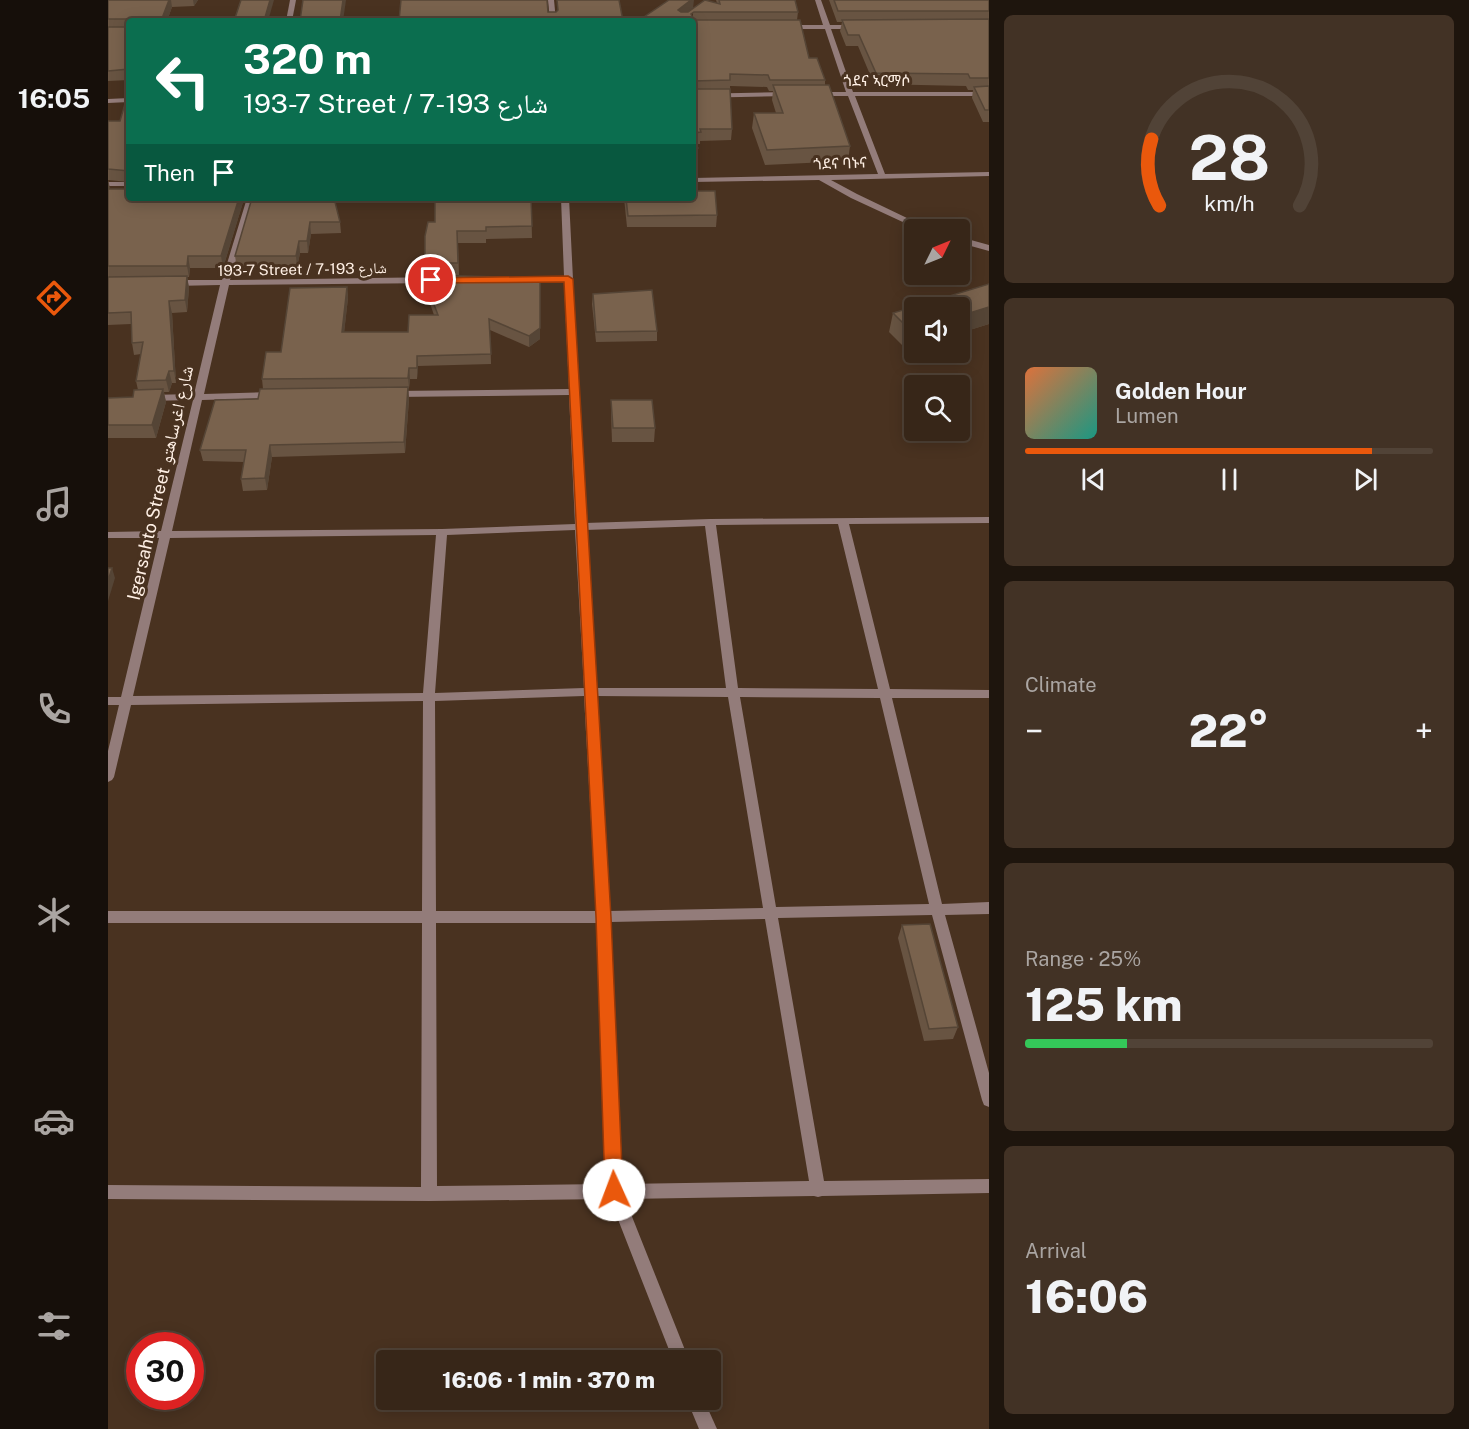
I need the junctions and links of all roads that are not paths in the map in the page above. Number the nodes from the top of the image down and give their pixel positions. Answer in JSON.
{"nodes":[{"id":1,"x":293,"y":0,"type":"edge"},
{"id":2,"x":551,"y":0,"type":"edge"},
{"id":3,"x":818,"y":0,"type":"edge"},
{"id":4,"x":290,"y":18,"type":"edge"},
{"id":5,"x":553,"y":18,"type":"edge"},
{"id":6,"x":782,"y":27,"type":"edge"},
{"id":7,"x":827,"y":27,"type":"junction"},
{"id":8,"x":862,"y":27,"type":"edge"},
{"id":9,"x":850,"y":93,"type":"junction"},
{"id":10,"x":794,"y":94,"type":"edge"},
{"id":11,"x":805,"y":94,"type":"edge"},
{"id":12,"x":989,"y":94,"type":"edge"},
{"id":13,"x":696,"y":96,"type":"edge"},
{"id":14,"x":108,"y":100,"type":"edge"},
{"id":15,"x":126,"y":100,"type":"edge"},
{"id":16,"x":989,"y":174,"type":"edge"},
{"id":17,"x":882,"y":175,"type":"junction"},
{"id":18,"x":821,"y":177,"type":"junction"},
{"id":19,"x":696,"y":180,"type":"edge"},
{"id":20,"x":108,"y":184,"type":"edge"},
{"id":21,"x":126,"y":184,"type":"edge"},
{"id":22,"x":249,"y":201,"type":"edge"},
{"id":23,"x":565,"y":201,"type":"edge"},
{"id":24,"x":904,"y":219,"type":"edge"},
{"id":25,"x":970,"y":243,"type":"edge"},
{"id":26,"x":989,"y":248,"type":"edge"},
{"id":27,"x":509,"y":279,"type":"edge"},
{"id":28,"x":568,"y":279,"type":"junction"},
{"id":29,"x":450,"y":280,"type":"edge"},
{"id":30,"x":166,"y":283,"type":"edge"},
{"id":31,"x":225,"y":283,"type":"junction"},
{"id":32,"x":573,"y":392,"type":"junction"},
{"id":33,"x":386,"y":394,"type":"edge"},
{"id":34,"x":292,"y":395,"type":"edge"},
{"id":35,"x":198,"y":396,"type":"junction"},
{"id":36,"x":142,"y":398,"type":"edge"},
{"id":37,"x":989,"y":520,"type":"edge"},
{"id":38,"x":710,"y":522,"type":"junction"},
{"id":39,"x":843,"y":522,"type":"junction"},
{"id":40,"x":580,"y":528,"type":"junction"},
{"id":41,"x":442,"y":532,"type":"junction"},
{"id":42,"x":108,"y":535,"type":"edge"},
{"id":43,"x":165,"y":535,"type":"junction"},
{"id":44,"x":590,"y":693,"type":"junction"},
{"id":45,"x":733,"y":693,"type":"junction"},
{"id":46,"x":885,"y":694,"type":"junction"},
{"id":47,"x":989,"y":694,"type":"edge"},
{"id":48,"x":429,"y":697,"type":"junction"},
{"id":49,"x":126,"y":700,"type":"junction"},
{"id":50,"x":108,"y":701,"type":"edge"},
{"id":51,"x":108,"y":777,"type":"edge"},
{"id":52,"x":989,"y":908,"type":"edge"},
{"id":53,"x":937,"y":909,"type":"junction"},
{"id":54,"x":770,"y":913,"type":"junction"},
{"id":55,"x":430,"y":916,"type":"junction"},
{"id":56,"x":108,"y":917,"type":"edge"},
{"id":57,"x":603,"y":917,"type":"junction"},
{"id":58,"x":989,"y":1100,"type":"edge"},
{"id":59,"x":989,"y":1186,"type":"edge"},
{"id":60,"x":614,"y":1190,"type":"junction"},
{"id":61,"x":818,"y":1190,"type":"junction"},
{"id":62,"x":108,"y":1192,"type":"edge"},
{"id":63,"x":429,"y":1194,"type":"junction"},
{"id":64,"x":677,"y":1350,"type":"edge"},
{"id":65,"x":700,"y":1410,"type":"edge"},
{"id":66,"x":708,"y":1429,"type":"edge"}],
"edges":[{"from":1,"to":4,"type":"street"},
{"from":2,"to":5,"type":"street"},
{"from":3,"to":7,"type":"street"},
{"from":6,"to":7,"type":"street"},
{"from":7,"to":8,"type":"street"},
{"from":7,"to":9,"type":"street"},
{"from":9,"to":11,"type":"street","name":"ጎደና ኣርማሶ"},
{"from":9,"to":12,"type":"street","name":"ጎደና ኣርማሶ"},
{"from":9,"to":17,"type":"street"},
{"from":10,"to":13,"type":"street"},
{"from":14,"to":15,"type":"street"},
{"from":16,"to":17,"type":"street","name":"ጎደና ባኑና"},
{"from":17,"to":18,"type":"street","name":"ጎደና ባኑና"},
{"from":18,"to":19,"type":"street","name":"ጎደና ባኑና"},
{"from":18,"to":24,"type":"street"},
{"from":20,"to":21,"type":"street"},
{"from":22,"to":31,"type":"street","name":"Igersahto Street شارع اغرساهتو"},
{"from":23,"to":28,"type":"street"},
{"from":25,"to":26,"type":"street"},
{"from":27,"to":28,"type":"street"},
{"from":28,"to":32,"type":"street"},
{"from":29,"to":31,"type":"street","name":"193-7 Street / شارع 193-7"},
{"from":30,"to":31,"type":"street","name":"193-7 Street / شارع 193-7"},
{"from":31,"to":35,"type":"street","name":"Igersahto Street شارع اغرساهتو"},
{"from":32,"to":33,"type":"street"},
{"from":32,"to":40,"type":"street"},
{"from":34,"to":35,"type":"street"},
{"from":35,"to":36,"type":"street"},
{"from":35,"to":43,"type":"street","name":"Igersahto Street شارع اغرساهتو"},
{"from":37,"to":39,"type":"street"},
{"from":38,"to":39,"type":"street"},
{"from":38,"to":40,"type":"street"},
{"from":38,"to":45,"type":"street"},
{"from":39,"to":46,"type":"street"},
{"from":40,"to":41,"type":"street"},
{"from":40,"to":44,"type":"street"},
{"from":41,"to":43,"type":"street"},
{"from":41,"to":48,"type":"street"},
{"from":42,"to":43,"type":"street"},
{"from":43,"to":49,"type":"street","name":"Igersahto Street شارع اغرساهتو"},
{"from":44,"to":45,"type":"street"},
{"from":44,"to":48,"type":"street"},
{"from":44,"to":57,"type":"street"},
{"from":45,"to":46,"type":"street"},
{"from":45,"to":54,"type":"street"},
{"from":46,"to":47,"type":"street"},
{"from":46,"to":53,"type":"street"},
{"from":48,"to":49,"type":"street"},
{"from":48,"to":55,"type":"street"},
{"from":49,"to":50,"type":"street"},
{"from":49,"to":51,"type":"street","name":"Igersahto Street شارع اغرساهتو"},
{"from":52,"to":53,"type":"street"},
{"from":53,"to":54,"type":"street"},
{"from":53,"to":58,"type":"street"},
{"from":54,"to":57,"type":"street"},
{"from":54,"to":61,"type":"street"},
{"from":55,"to":56,"type":"street"},
{"from":55,"to":57,"type":"street"},
{"from":55,"to":63,"type":"street"},
{"from":57,"to":60,"type":"street"},
{"from":59,"to":61,"type":"street"},
{"from":60,"to":61,"type":"street"},
{"from":60,"to":63,"type":"street"},
{"from":60,"to":64,"type":"street"},
{"from":62,"to":63,"type":"street"},
{"from":65,"to":66,"type":"street"}]}
